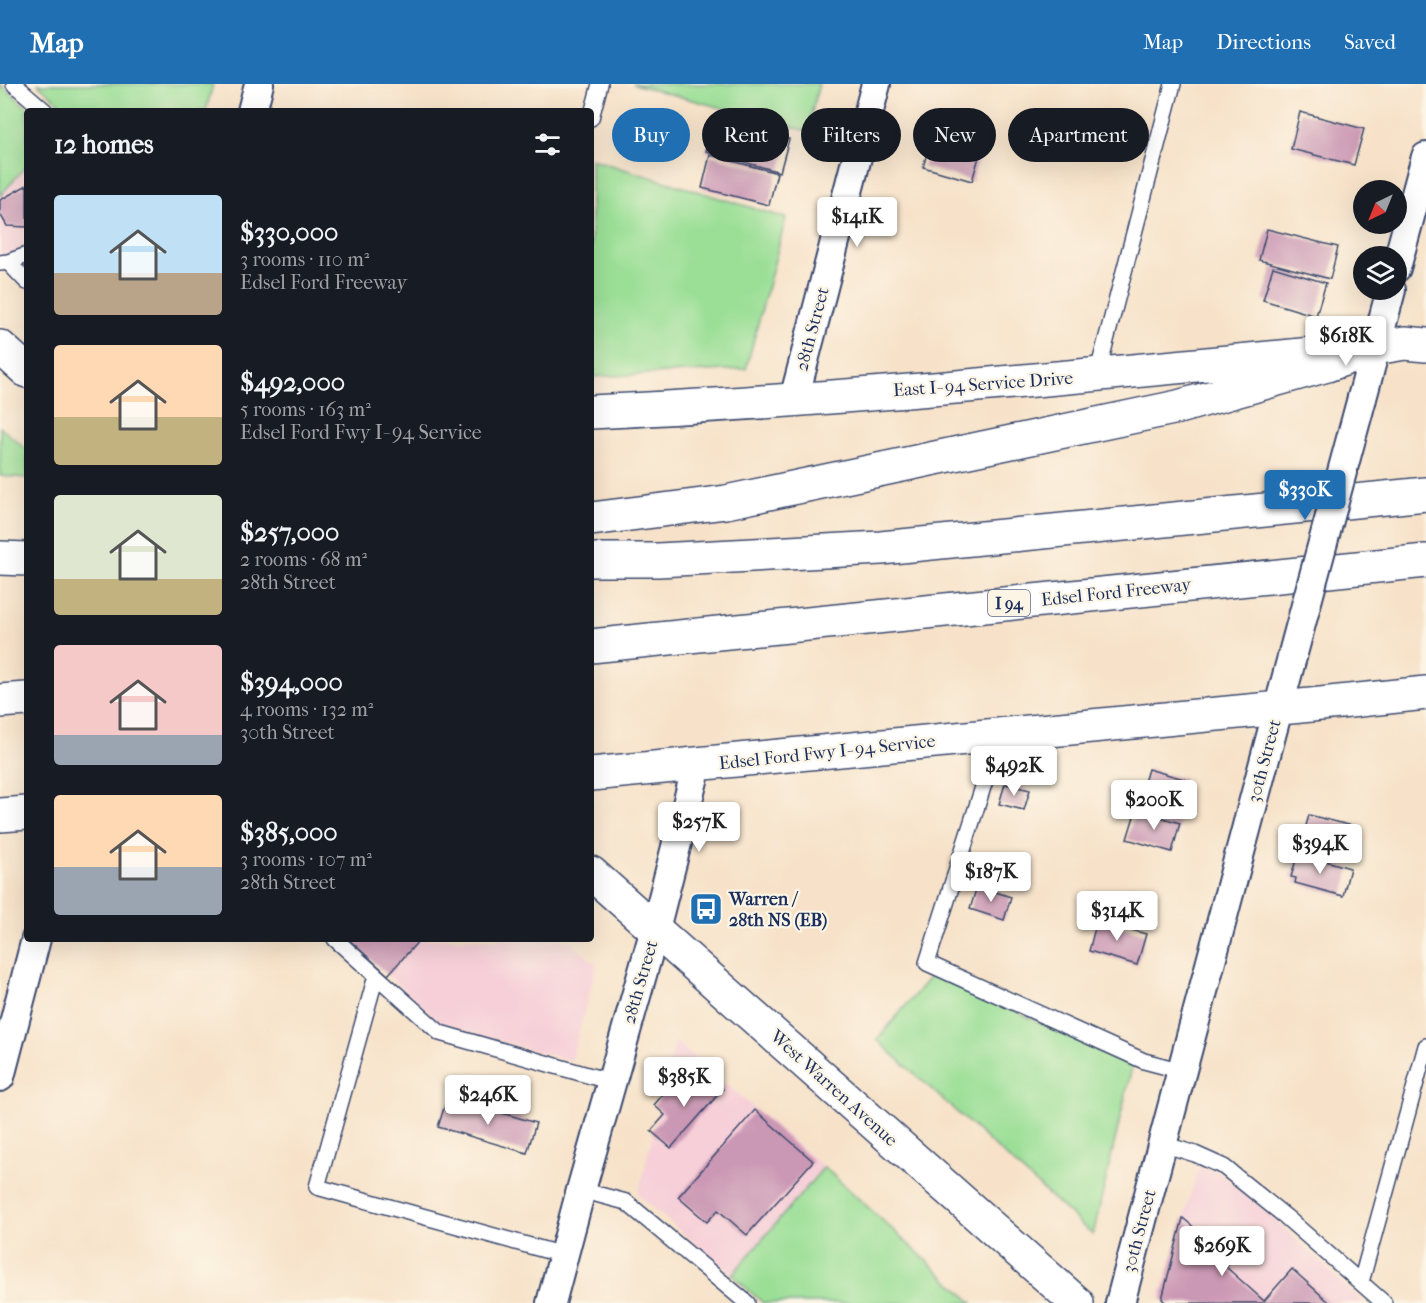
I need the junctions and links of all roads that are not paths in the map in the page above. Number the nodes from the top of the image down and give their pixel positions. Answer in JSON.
{"nodes":[{"id":1,"x":15,"y":84,"type":"edge"},
{"id":2,"x":259,"y":84,"type":"edge"},
{"id":3,"x":600,"y":84,"type":"edge"},
{"id":4,"x":876,"y":84,"type":"edge"},
{"id":5,"x":1173,"y":84,"type":"edge"},
{"id":6,"x":42,"y":108,"type":"edge"},
{"id":7,"x":253,"y":108,"type":"edge"},
{"id":8,"x":594,"y":108,"type":"edge"},
{"id":9,"x":1426,"y":157,"type":"edge"},
{"id":10,"x":1402,"y":246,"type":"edge"},
{"id":11,"x":24,"y":256,"type":"edge"},
{"id":12,"x":4,"y":262,"type":"edge"},
{"id":13,"x":24,"y":279,"type":"edge"},
{"id":14,"x":1388,"y":300,"type":"edge"},
{"id":15,"x":1426,"y":345,"type":"edge"},
{"id":16,"x":0,"y":347,"type":"edge"},
{"id":17,"x":1375,"y":348,"type":"junction"},
{"id":18,"x":24,"y":366,"type":"edge"},
{"id":19,"x":1097,"y":375,"type":"junction"},
{"id":20,"x":794,"y":399,"type":"junction"},
{"id":21,"x":594,"y":412,"type":"edge"},
{"id":22,"x":1426,"y":494,"type":"edge"},
{"id":23,"x":594,"y":519,"type":"edge"},
{"id":24,"x":0,"y":558,"type":"edge"},
{"id":25,"x":24,"y":559,"type":"edge"},
{"id":26,"x":594,"y":560,"type":"edge"},
{"id":27,"x":1426,"y":561,"type":"edge"},
{"id":28,"x":594,"y":646,"type":"edge"},
{"id":29,"x":1426,"y":693,"type":"edge"},
{"id":30,"x":24,"y":699,"type":"edge"},
{"id":31,"x":0,"y":701,"type":"edge"},
{"id":32,"x":1278,"y":708,"type":"junction"},
{"id":33,"x":988,"y":736,"type":"junction"},
{"id":34,"x":697,"y":765,"type":"junction"},
{"id":35,"x":594,"y":774,"type":"edge"},
{"id":36,"x":24,"y":813,"type":"edge"},
{"id":37,"x":0,"y":815,"type":"edge"},
{"id":38,"x":594,"y":876,"type":"edge"},
{"id":39,"x":655,"y":929,"type":"junction"},
{"id":40,"x":35,"y":942,"type":"edge"},
{"id":41,"x":338,"y":942,"type":"edge"},
{"id":42,"x":376,"y":976,"type":"junction"},
{"id":43,"x":1426,"y":1046,"type":"edge"},
{"id":44,"x":1182,"y":1071,"type":"junction"},
{"id":45,"x":0,"y":1077,"type":"edge"},
{"id":46,"x":612,"y":1082,"type":"junction"},
{"id":47,"x":1162,"y":1144,"type":"junction"},
{"id":48,"x":581,"y":1190,"type":"junction"},
{"id":49,"x":563,"y":1255,"type":"junction"},
{"id":50,"x":1360,"y":1282,"type":"junction"},
{"id":51,"x":550,"y":1303,"type":"edge"},
{"id":52,"x":747,"y":1303,"type":"edge"},
{"id":53,"x":1077,"y":1303,"type":"edge"},
{"id":54,"x":1120,"y":1303,"type":"edge"},
{"id":55,"x":1384,"y":1303,"type":"edge"}],
"edges":[{"from":1,"to":6,"type":"lane"},
{"from":2,"to":7,"type":"street"},
{"from":3,"to":8,"type":"lane"},
{"from":4,"to":20,"type":"street","name":"28th Street"},
{"from":5,"to":19,"type":"lane"},
{"from":9,"to":10,"type":"street"},
{"from":11,"to":12,"type":"lane"},
{"from":12,"to":13,"type":"lane"},
{"from":14,"to":17,"type":"street","name":"30th Street"},
{"from":15,"to":17,"type":"main road"},
{"from":16,"to":18,"type":"main road"},
{"from":17,"to":19,"type":"main road","name":"East I- 94 Service Drive"},
{"from":17,"to":23,"type":"main road"},
{"from":17,"to":32,"type":"street","name":"30th Street","bridge":true},
{"from":19,"to":20,"type":"main road","name":"East I- 94 Service Drive"},
{"from":20,"to":21,"type":"main road","name":"East I- 94 Service Drive"},
{"from":22,"to":26,"type":"main road"},
{"from":24,"to":25,"type":"main road"},
{"from":27,"to":28,"type":"main road","name":"Edsel Ford Freeway","number":"I 94"},
{"from":29,"to":32,"type":"main road","name":"Edsel Ford Fwy I- 94 Service"},
{"from":30,"to":31,"type":"main road"},
{"from":32,"to":33,"type":"main road","name":"Edsel Ford Fwy I- 94 Service"},
{"from":32,"to":44,"type":"street","name":"30th Street"},
{"from":33,"to":34,"type":"main road","name":"Edsel Ford Fwy I- 94 Service"},
{"from":33,"to":44,"type":"lane"},
{"from":34,"to":35,"type":"main road","name":"Edsel Ford Fwy I- 94 Service"},
{"from":34,"to":39,"type":"street","name":"28th Street"},
{"from":36,"to":37,"type":"main road"},
{"from":38,"to":39,"type":"main road","name":"West Warren Avenue"},
{"from":39,"to":46,"type":"street","name":"28th Street"},
{"from":39,"to":53,"type":"main road","name":"West Warren Avenue"},
{"from":40,"to":45,"type":"street"},
{"from":41,"to":42,"type":"lane"},
{"from":42,"to":46,"type":"lane"},
{"from":42,"to":49,"type":"lane"},
{"from":43,"to":50,"type":"lane"},
{"from":44,"to":47,"type":"street","name":"30th Street"},
{"from":46,"to":48,"type":"street","name":"28th Street"},
{"from":47,"to":50,"type":"lane"},
{"from":47,"to":54,"type":"street","name":"30th Street"},
{"from":48,"to":49,"type":"street","name":"28th Street"},
{"from":48,"to":52,"type":"lane"},
{"from":49,"to":51,"type":"street","name":"28th Street"},
{"from":50,"to":55,"type":"lane"}]}
